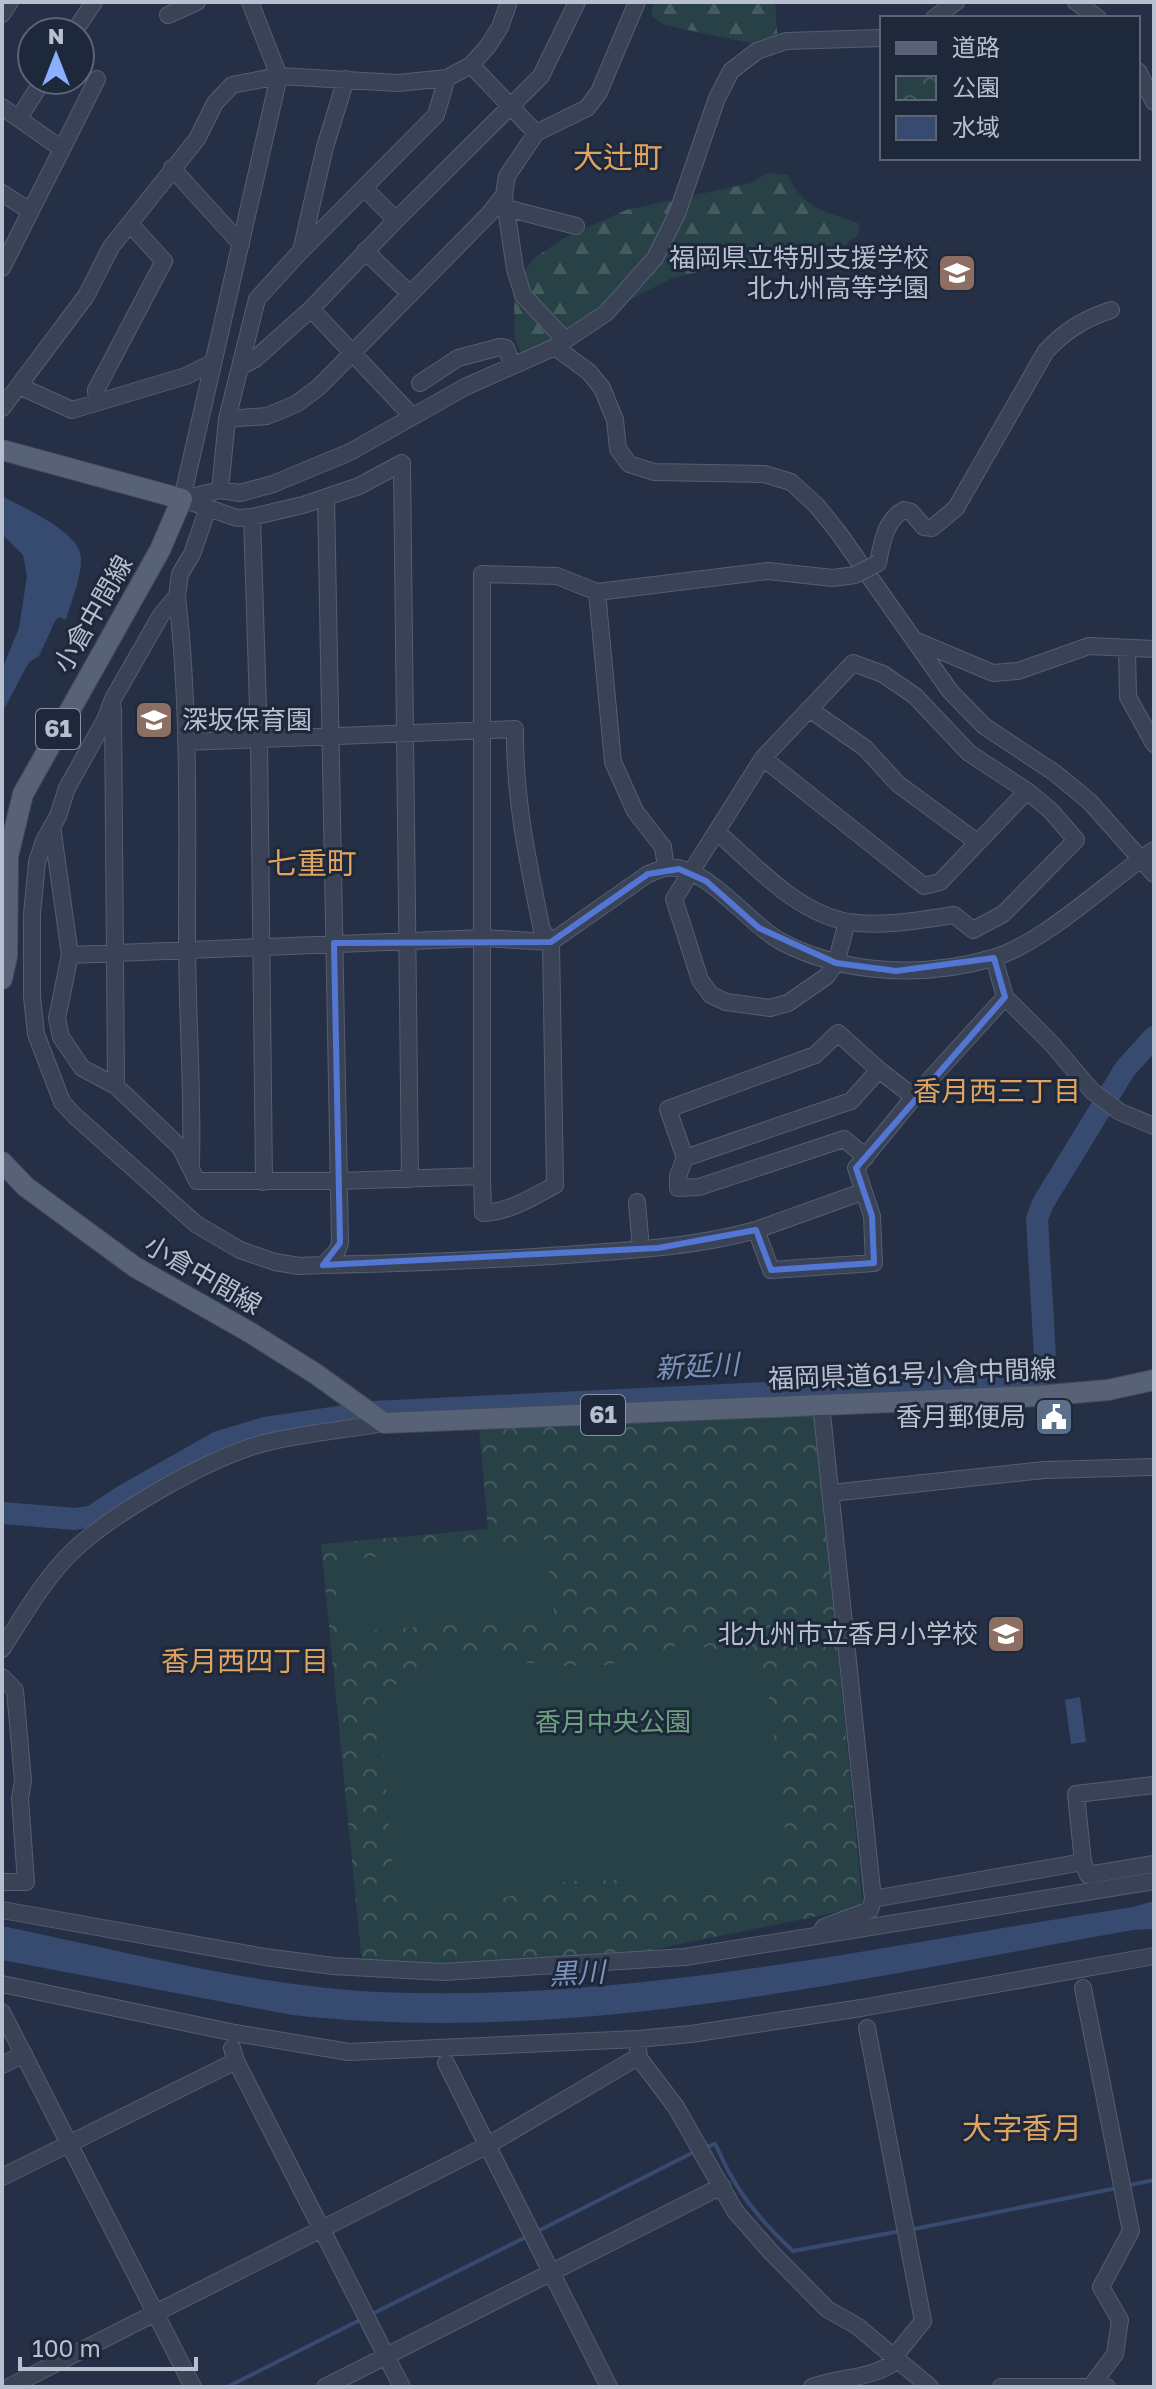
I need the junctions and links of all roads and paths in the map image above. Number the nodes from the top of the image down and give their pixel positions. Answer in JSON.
{"nodes":[{"id":1,"x":10,"y":2,"type":"edge"},
{"id":2,"x":197,"y":2,"type":"edge"},
{"id":3,"x":250,"y":2,"type":"edge"},
{"id":4,"x":509,"y":2,"type":"edge"},
{"id":5,"x":577,"y":2,"type":"edge"},
{"id":6,"x":637,"y":2,"type":"edge"},
{"id":7,"x":956,"y":2,"type":"edge"},
{"id":8,"x":1076,"y":2,"type":"edge"},
{"id":9,"x":2,"y":14,"type":"edge"},
{"id":10,"x":168,"y":15,"type":"dead end"},
{"id":11,"x":937,"y":16,"type":"edge"},
{"id":12,"x":1095,"y":16,"type":"edge"},
{"id":13,"x":880,"y":38,"type":"edge"},
{"id":14,"x":471,"y":65,"type":"junction"},
{"id":15,"x":1140,"y":75,"type":"edge"},
{"id":16,"x":279,"y":76,"type":"junction"},
{"id":17,"x":447,"y":78,"type":"junction"},
{"id":18,"x":97,"y":79,"type":"dead end"},
{"id":19,"x":346,"y":79,"type":"junction"},
{"id":20,"x":33,"y":96,"type":"edge"},
{"id":21,"x":1154,"y":102,"type":"edge"},
{"id":22,"x":2,"y":107,"type":"edge"},
{"id":23,"x":509,"y":107,"type":"junction"},
{"id":24,"x":19,"y":118,"type":"junction"},
{"id":25,"x":536,"y":133,"type":"junction"},
{"id":26,"x":62,"y":149,"type":"junction"},
{"id":27,"x":172,"y":168,"type":"junction"},
{"id":28,"x":364,"y":188,"type":"junction"},
{"id":29,"x":2,"y":193,"type":"edge"},
{"id":30,"x":505,"y":201,"type":"junction"},
{"id":31,"x":30,"y":211,"type":"junction"},
{"id":32,"x":396,"y":220,"type":"junction"},
{"id":33,"x":130,"y":224,"type":"junction"},
{"id":34,"x":576,"y":226,"type":"dead end"},
{"id":35,"x":241,"y":244,"type":"junction"},
{"id":36,"x":301,"y":251,"type":"junction"},
{"id":37,"x":365,"y":251,"type":"junction"},
{"id":38,"x":2,"y":268,"type":"edge"},
{"id":39,"x":410,"y":294,"type":"junction"},
{"id":40,"x":311,"y":309,"type":"junction"},
{"id":41,"x":1111,"y":310,"type":"dead end"},
{"id":42,"x":559,"y":343,"type":"junction"},
{"id":43,"x":354,"y":352,"type":"junction"},
{"id":44,"x":212,"y":363,"type":"junction"},
{"id":45,"x":512,"y":364,"type":"junction"},
{"id":46,"x":242,"y":366,"type":"junction"},
{"id":47,"x":420,"y":383,"type":"dead end"},
{"id":48,"x":19,"y":386,"type":"junction"},
{"id":49,"x":97,"y":402,"type":"junction"},
{"id":50,"x":2,"y":408,"type":"edge"},
{"id":51,"x":412,"y":416,"type":"junction"},
{"id":52,"x":227,"y":419,"type":"junction"},
{"id":53,"x":2,"y":450,"type":"edge"},
{"id":54,"x":220,"y":490,"type":"junction"},
{"id":55,"x":326,"y":498,"type":"junction"},
{"id":56,"x":182,"y":499,"type":"junction"},
{"id":57,"x":208,"y":508,"type":"junction"},
{"id":58,"x":252,"y":517,"type":"junction"},
{"id":59,"x":597,"y":592,"type":"junction"},
{"id":60,"x":177,"y":596,"type":"junction"},
{"id":61,"x":917,"y":641,"type":"junction"},
{"id":62,"x":1127,"y":649,"type":"junction"},
{"id":63,"x":1154,"y":649,"type":"edge"},
{"id":64,"x":113,"y":699,"type":"junction"},
{"id":65,"x":809,"y":709,"type":"junction"},
{"id":66,"x":480,"y":729,"type":"junction"},
{"id":67,"x":404,"y":735,"type":"junction"},
{"id":68,"x":331,"y":736,"type":"junction"},
{"id":69,"x":259,"y":739,"type":"junction"},
{"id":70,"x":186,"y":742,"type":"junction"},
{"id":71,"x":1154,"y":744,"type":"edge"},
{"id":72,"x":763,"y":758,"type":"junction"},
{"id":73,"x":1027,"y":791,"type":"junction"},
{"id":74,"x":52,"y":826,"type":"junction"},
{"id":75,"x":717,"y":832,"type":"junction"},
{"id":76,"x":977,"y":842,"type":"junction"},
{"id":77,"x":1148,"y":854,"type":"edge"},
{"id":78,"x":666,"y":868,"type":"junction"},
{"id":79,"x":693,"y":872,"type":"junction"},
{"id":80,"x":1154,"y":874,"type":"edge"},
{"id":81,"x":847,"y":922,"type":"junction"},
{"id":82,"x":483,"y":938,"type":"junction"},
{"id":83,"x":406,"y":941,"type":"junction"},
{"id":84,"x":551,"y":942,"type":"junction"},
{"id":85,"x":334,"y":943,"type":"junction"},
{"id":86,"x":262,"y":946,"type":"junction"},
{"id":87,"x":187,"y":949,"type":"junction"},
{"id":88,"x":115,"y":953,"type":"junction"},
{"id":89,"x":70,"y":955,"type":"junction"},
{"id":90,"x":994,"y":958,"type":"junction"},
{"id":91,"x":836,"y":963,"type":"junction"},
{"id":92,"x":2,"y":979,"type":"edge"},
{"id":93,"x":1005,"y":997,"type":"junction"},
{"id":94,"x":879,"y":1070,"type":"junction"},
{"id":95,"x":116,"y":1086,"type":"junction"},
{"id":96,"x":914,"y":1097,"type":"junction"},
{"id":97,"x":1154,"y":1126,"type":"edge"},
{"id":98,"x":866,"y":1157,"type":"junction"},
{"id":99,"x":685,"y":1158,"type":"junction"},
{"id":100,"x":2,"y":1162,"type":"edge"},
{"id":101,"x":191,"y":1166,"type":"junction"},
{"id":102,"x":482,"y":1176,"type":"junction"},
{"id":103,"x":410,"y":1179,"type":"junction"},
{"id":104,"x":338,"y":1181,"type":"junction"},
{"id":105,"x":264,"y":1182,"type":"junction"},
{"id":106,"x":862,"y":1192,"type":"junction"},
{"id":107,"x":637,"y":1202,"type":"dead end"},
{"id":108,"x":756,"y":1230,"type":"junction"},
{"id":109,"x":641,"y":1249,"type":"junction"},
{"id":110,"x":323,"y":1265,"type":"junction"},
{"id":111,"x":1154,"y":1380,"type":"edge"},
{"id":112,"x":821,"y":1404,"type":"junction"},
{"id":113,"x":384,"y":1423,"type":"junction"},
{"id":114,"x":1154,"y":1467,"type":"edge"},
{"id":115,"x":831,"y":1493,"type":"junction"},
{"id":116,"x":2,"y":1649,"type":"edge"},
{"id":117,"x":2,"y":1677,"type":"edge"},
{"id":118,"x":1154,"y":1785,"type":"edge"},
{"id":119,"x":1083,"y":1862,"type":"junction"},
{"id":120,"x":1154,"y":1864,"type":"edge"},
{"id":121,"x":1154,"y":1881,"type":"edge"},
{"id":122,"x":2,"y":1882,"type":"edge"},
{"id":123,"x":873,"y":1899,"type":"junction"},
{"id":124,"x":2,"y":1910,"type":"edge"},
{"id":125,"x":818,"y":1937,"type":"junction"},
{"id":126,"x":1154,"y":1956,"type":"edge"},
{"id":127,"x":2,"y":1984,"type":"edge"},
{"id":128,"x":1083,"y":1988,"type":"dead end"},
{"id":129,"x":2,"y":2012,"type":"edge"},
{"id":130,"x":867,"y":2028,"type":"dead end"},
{"id":131,"x":638,"y":2039,"type":"junction"},
{"id":132,"x":24,"y":2054,"type":"junction"},
{"id":133,"x":639,"y":2058,"type":"junction"},
{"id":134,"x":446,"y":2063,"type":"dead end"},
{"id":135,"x":2,"y":2065,"type":"edge"},
{"id":136,"x":70,"y":2143,"type":"junction"},
{"id":137,"x":488,"y":2145,"type":"junction"},
{"id":138,"x":2,"y":2177,"type":"edge"},
{"id":139,"x":722,"y":2186,"type":"junction"},
{"id":140,"x":322,"y":2230,"type":"junction"},
{"id":141,"x":550,"y":2272,"type":"junction"},
{"id":142,"x":156,"y":2314,"type":"junction"},
{"id":143,"x":386,"y":2356,"type":"junction"},
{"id":144,"x":895,"y":2358,"type":"junction"},
{"id":145,"x":1099,"y":2386,"type":"edge"},
{"id":146,"x":9,"y":2387,"type":"edge"},
{"id":147,"x":193,"y":2387,"type":"edge"},
{"id":148,"x":325,"y":2387,"type":"edge"},
{"id":149,"x":402,"y":2387,"type":"edge"},
{"id":150,"x":609,"y":2387,"type":"edge"},
{"id":151,"x":812,"y":2387,"type":"edge"},
{"id":152,"x":930,"y":2387,"type":"edge"},
{"id":153,"x":1001,"y":2387,"type":"edge"}],
"edges":[{"from":1,"to":9,"type":"street"},
{"from":2,"to":10,"type":"street"},
{"from":3,"to":16,"type":"street"},
{"from":4,"to":14,"type":"street"},
{"from":5,"to":23,"type":"street"},
{"from":6,"to":25,"type":"street"},
{"from":7,"to":11,"type":"street"},
{"from":8,"to":12,"type":"street"},
{"from":13,"to":42,"type":"street"},
{"from":14,"to":17,"type":"street"},
{"from":14,"to":23,"type":"street"},
{"from":15,"to":21,"type":"street"},
{"from":16,"to":19,"type":"street"},
{"from":16,"to":27,"type":"street"},
{"from":16,"to":35,"type":"street"},
{"from":17,"to":19,"type":"street"},
{"from":17,"to":28,"type":"street"},
{"from":18,"to":26,"type":"street"},
{"from":19,"to":36,"type":"street"},
{"from":20,"to":24,"type":"street"},
{"from":22,"to":24,"type":"street"},
{"from":23,"to":25,"type":"street"},
{"from":23,"to":32,"type":"street"},
{"from":24,"to":26,"type":"street"},
{"from":25,"to":30,"type":"street"},
{"from":26,"to":31,"type":"street"},
{"from":27,"to":33,"type":"street"},
{"from":27,"to":35,"type":"street"},
{"from":28,"to":32,"type":"street"},
{"from":28,"to":36,"type":"street"},
{"from":29,"to":31,"type":"street"},
{"from":30,"to":34,"type":"street"},
{"from":30,"to":39,"type":"street"},
{"from":30,"to":42,"type":"street"},
{"from":31,"to":38,"type":"street"},
{"from":32,"to":37,"type":"street"},
{"from":33,"to":48,"type":"street"},
{"from":33,"to":49,"type":"street"},
{"from":35,"to":44,"type":"street"},
{"from":36,"to":46,"type":"street"},
{"from":37,"to":39,"type":"street"},
{"from":37,"to":40,"type":"street"},
{"from":39,"to":43,"type":"street"},
{"from":40,"to":43,"type":"street"},
{"from":40,"to":46,"type":"street"},
{"from":41,"to":59,"type":"street","bridge":true},
{"from":42,"to":45,"type":"street"},
{"from":42,"to":61,"type":"street"},
{"from":43,"to":51,"type":"street"},
{"from":43,"to":52,"type":"street"},
{"from":44,"to":49,"type":"street"},
{"from":44,"to":56,"type":"street"},
{"from":45,"to":47,"type":"street"},
{"from":45,"to":51,"type":"street"},
{"from":46,"to":52,"type":"street"},
{"from":48,"to":49,"type":"street"},
{"from":48,"to":50,"type":"street"},
{"from":51,"to":54,"type":"street"},
{"from":52,"to":54,"type":"street"},
{"from":53,"to":56,"type":"main road"},
{"from":54,"to":56,"type":"street"},
{"from":55,"to":58,"type":"street"},
{"from":55,"to":67,"type":"street"},
{"from":55,"to":68,"type":"street"},
{"from":56,"to":57,"type":"street"},
{"from":56,"to":92,"type":"main road","name":"小倉中間線","number":"61"},
{"from":57,"to":58,"type":"street"},
{"from":57,"to":60,"type":"street"},
{"from":58,"to":69,"type":"street"},
{"from":59,"to":66,"type":"street"},
{"from":59,"to":78,"type":"street"},
{"from":60,"to":64,"type":"street"},
{"from":60,"to":70,"type":"street"},
{"from":61,"to":62,"type":"street"},
{"from":61,"to":77,"type":"street"},
{"from":62,"to":63,"type":"street"},
{"from":62,"to":71,"type":"street"},
{"from":64,"to":74,"type":"street"},
{"from":64,"to":88,"type":"street"},
{"from":65,"to":72,"type":"street"},
{"from":65,"to":73,"type":"street"},
{"from":65,"to":76,"type":"street"},
{"from":66,"to":67,"type":"street"},
{"from":66,"to":82,"type":"street"},
{"from":66,"to":84,"type":"street"},
{"from":67,"to":68,"type":"street"},
{"from":67,"to":83,"type":"street"},
{"from":68,"to":69,"type":"street"},
{"from":68,"to":85,"type":"street"},
{"from":69,"to":70,"type":"street"},
{"from":69,"to":86,"type":"street"},
{"from":70,"to":87,"type":"street"},
{"from":72,"to":75,"type":"street"},
{"from":72,"to":76,"type":"street"},
{"from":73,"to":76,"type":"street"},
{"from":73,"to":81,"type":"street"},
{"from":74,"to":89,"type":"street"},
{"from":74,"to":110,"type":"street"},
{"from":75,"to":79,"type":"street"},
{"from":75,"to":81,"type":"street"},
{"from":77,"to":80,"type":"street"},
{"from":77,"to":90,"type":"street"},
{"from":78,"to":79,"type":"street"},
{"from":78,"to":84,"type":"street"},
{"from":79,"to":91,"type":"street"},
{"from":79,"to":91,"type":"street"},
{"from":81,"to":91,"type":"street"},
{"from":82,"to":83,"type":"street"},
{"from":82,"to":84,"type":"street"},
{"from":82,"to":102,"type":"street"},
{"from":83,"to":85,"type":"street"},
{"from":83,"to":103,"type":"street"},
{"from":84,"to":102,"type":"street"},
{"from":85,"to":86,"type":"street"},
{"from":85,"to":104,"type":"street"},
{"from":86,"to":87,"type":"street"},
{"from":86,"to":105,"type":"street"},
{"from":87,"to":88,"type":"street"},
{"from":87,"to":101,"type":"street"},
{"from":88,"to":89,"type":"street"},
{"from":88,"to":95,"type":"street"},
{"from":89,"to":95,"type":"street"},
{"from":90,"to":91,"type":"street"},
{"from":90,"to":93,"type":"street"},
{"from":93,"to":96,"type":"street"},
{"from":93,"to":97,"type":"street"},
{"from":94,"to":96,"type":"street"},
{"from":94,"to":99,"type":"street"},
{"from":94,"to":99,"type":"street"},
{"from":95,"to":101,"type":"street"},
{"from":96,"to":98,"type":"street"},
{"from":98,"to":99,"type":"street"},
{"from":98,"to":106,"type":"street"},
{"from":100,"to":113,"type":"main road","name":"小倉中間線"},
{"from":101,"to":105,"type":"street"},
{"from":102,"to":103,"type":"street"},
{"from":103,"to":104,"type":"street"},
{"from":104,"to":105,"type":"street"},
{"from":104,"to":110,"type":"street"},
{"from":106,"to":108,"type":"street"},
{"from":106,"to":108,"type":"street"},
{"from":107,"to":109,"type":"street"},
{"from":108,"to":109,"type":"street"},
{"from":109,"to":110,"type":"street"},
{"from":111,"to":112,"type":"main road","name":"福岡県道61号小倉中間線","number":"61"},
{"from":112,"to":113,"type":"main road","name":"福岡県道61号小倉中間線","number":"61"},
{"from":112,"to":115,"type":"street"},
{"from":113,"to":116,"type":"street"},
{"from":114,"to":115,"type":"street"},
{"from":115,"to":123,"type":"street"},
{"from":117,"to":122,"type":"street"},
{"from":118,"to":119,"type":"street"},
{"from":119,"to":120,"type":"street"},
{"from":119,"to":123,"type":"street"},
{"from":121,"to":125,"type":"street"},
{"from":123,"to":125,"type":"street"},
{"from":124,"to":125,"type":"street"},
{"from":126,"to":131,"type":"street"},
{"from":127,"to":131,"type":"street"},
{"from":128,"to":145,"type":"street"},
{"from":129,"to":132,"type":"street"},
{"from":130,"to":144,"type":"street"},
{"from":131,"to":133,"type":"street"},
{"from":132,"to":135,"type":"street"},
{"from":132,"to":136,"type":"street"},
{"from":133,"to":137,"type":"street"},
{"from":133,"to":139,"type":"street"},
{"from":134,"to":137,"type":"street"},
{"from":136,"to":138,"type":"street"},
{"from":136,"to":140,"type":"street"},
{"from":136,"to":142,"type":"street"},
{"from":137,"to":140,"type":"street"},
{"from":137,"to":141,"type":"street"},
{"from":139,"to":141,"type":"street"},
{"from":139,"to":144,"type":"street"},
{"from":140,"to":142,"type":"street"},
{"from":140,"to":143,"type":"street"},
{"from":141,"to":143,"type":"street"},
{"from":141,"to":150,"type":"street"},
{"from":142,"to":146,"type":"street"},
{"from":142,"to":147,"type":"street"},
{"from":143,"to":148,"type":"street"},
{"from":143,"to":149,"type":"street"},
{"from":144,"to":151,"type":"street"},
{"from":144,"to":152,"type":"street"},
{"from":145,"to":153,"type":"street"}]}
